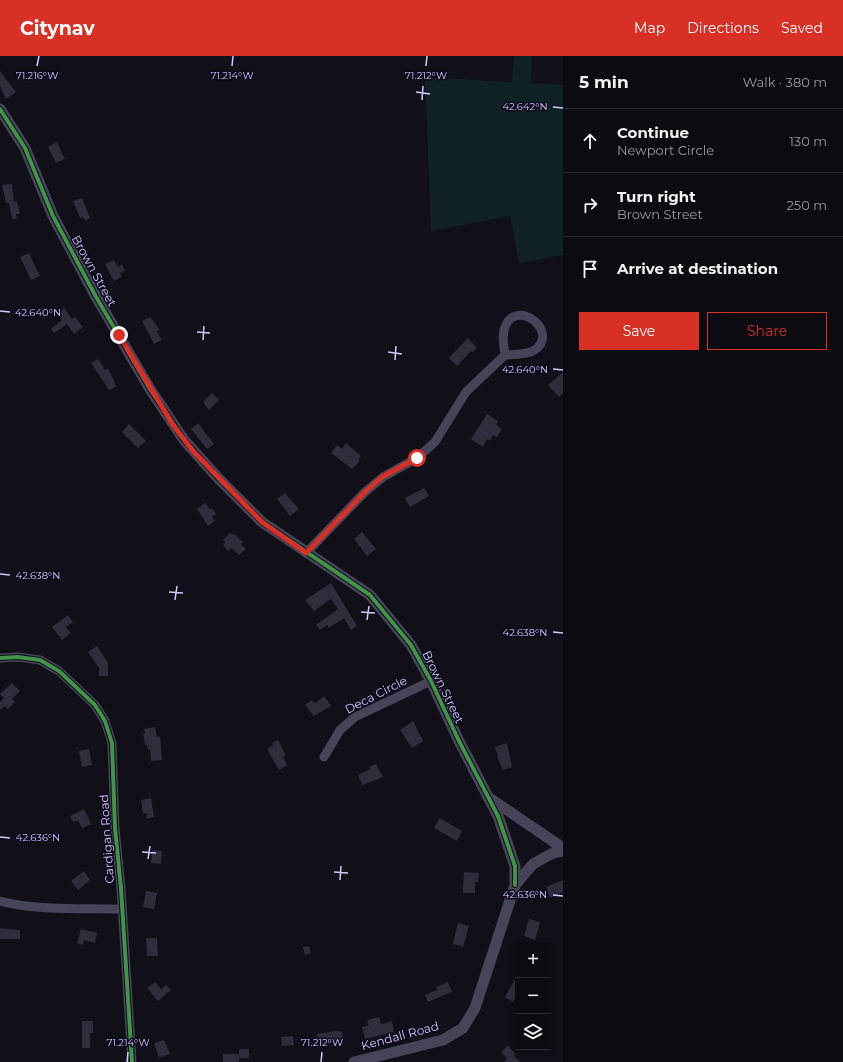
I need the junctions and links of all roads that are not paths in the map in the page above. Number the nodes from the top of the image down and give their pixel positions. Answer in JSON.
{"nodes":[{"id":1,"x":0,"y":109,"type":"edge"},
{"id":2,"x":505,"y":355,"type":"junction"},
{"id":3,"x":306,"y":553,"type":"junction"},
{"id":4,"x":0,"y":658,"type":"edge"},
{"id":5,"x":431,"y":681,"type":"junction"},
{"id":6,"x":324,"y":757,"type":"dead end"},
{"id":7,"x":489,"y":797,"type":"junction"},
{"id":8,"x":563,"y":848,"type":"edge"},
{"id":9,"x":563,"y":851,"type":"edge"},
{"id":10,"x":515,"y":885,"type":"junction"},
{"id":11,"x":0,"y":901,"type":"edge"},
{"id":12,"x":122,"y":909,"type":"junction"},
{"id":13,"x":376,"y":1060,"type":"edge"},
{"id":14,"x":132,"y":1062,"type":"edge"},
{"id":15,"x":354,"y":1062,"type":"edge"}],
"edges":[{"from":1,"to":3,"type":"street","name":"Brown Street"},
{"from":2,"to":2,"type":"street"},
{"from":2,"to":3,"type":"street"},
{"from":3,"to":5,"type":"street","name":"Brown Street"},
{"from":4,"to":12,"type":"street","name":"Cardigan Road"},
{"from":5,"to":6,"type":"street","name":"Deca Circle"},
{"from":5,"to":7,"type":"street","name":"Brown Street"},
{"from":7,"to":8,"type":"street"},
{"from":7,"to":10,"type":"street","name":"Brown Street"},
{"from":9,"to":10,"type":"street"},
{"from":10,"to":13,"type":"street","name":"Kendall Road"},
{"from":11,"to":12,"type":"street"},
{"from":12,"to":14,"type":"street","name":"Cardigan Road"},
{"from":13,"to":15,"type":"street","name":"Kendall Road"}]}
